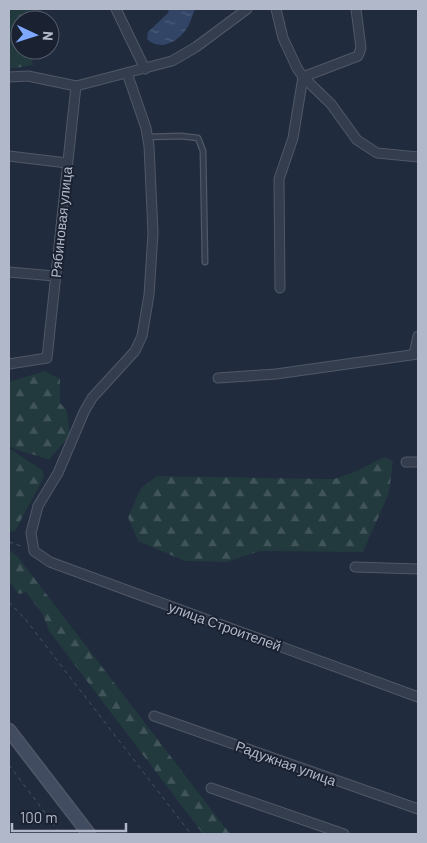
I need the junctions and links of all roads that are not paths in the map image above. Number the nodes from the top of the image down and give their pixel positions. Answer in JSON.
{"nodes":[{"id":1,"x":116,"y":9,"type":"edge"},
{"id":2,"x":246,"y":9,"type":"edge"},
{"id":3,"x":276,"y":9,"type":"edge"},
{"id":4,"x":356,"y":9,"type":"edge"},
{"id":5,"x":145,"y":69,"type":"junction"},
{"id":6,"x":127,"y":73,"type":"junction"},
{"id":7,"x":303,"y":76,"type":"junction"},
{"id":8,"x":9,"y":77,"type":"edge"},
{"id":9,"x":76,"y":86,"type":"junction"},
{"id":10,"x":147,"y":137,"type":"junction"},
{"id":11,"x":9,"y":156,"type":"edge"},
{"id":12,"x":418,"y":157,"type":"edge"},
{"id":13,"x":67,"y":163,"type":"junction"},
{"id":14,"x":205,"y":262,"type":"dead end"},
{"id":15,"x":9,"y":272,"type":"edge"},
{"id":16,"x":54,"y":276,"type":"junction"},
{"id":17,"x":280,"y":288,"type":"dead end"},
{"id":18,"x":418,"y":336,"type":"edge"},
{"id":19,"x":416,"y":354,"type":"edge"},
{"id":20,"x":9,"y":364,"type":"edge"},
{"id":21,"x":218,"y":378,"type":"dead end"},
{"id":22,"x":406,"y":462,"type":"dead end"},
{"id":23,"x":418,"y":462,"type":"edge"},
{"id":24,"x":355,"y":567,"type":"dead end"},
{"id":25,"x":418,"y":569,"type":"edge"},
{"id":26,"x":418,"y":697,"type":"edge"},
{"id":27,"x":154,"y":716,"type":"dead end"},
{"id":28,"x":9,"y":730,"type":"edge"},
{"id":29,"x":211,"y":788,"type":"dead end"},
{"id":30,"x":418,"y":809,"type":"edge"},
{"id":31,"x":89,"y":834,"type":"edge"},
{"id":32,"x":344,"y":834,"type":"edge"}],
"edges":[{"from":1,"to":5,"type":"street"},
{"from":2,"to":5,"type":"street"},
{"from":3,"to":7,"type":"street"},
{"from":4,"to":7,"type":"street"},
{"from":5,"to":6,"type":"street"},
{"from":6,"to":9,"type":"street"},
{"from":6,"to":10,"type":"street"},
{"from":7,"to":12,"type":"street"},
{"from":7,"to":17,"type":"street"},
{"from":8,"to":9,"type":"street"},
{"from":9,"to":13,"type":"street","name":"Рябиновая улица"},
{"from":10,"to":14,"type":"lane"},
{"from":10,"to":26,"type":"street","name":"улица Строителей"},
{"from":11,"to":13,"type":"street"},
{"from":13,"to":16,"type":"street","name":"Рябиновая улица"},
{"from":15,"to":16,"type":"street"},
{"from":16,"to":20,"type":"street","name":"Рябиновая улица"},
{"from":18,"to":19,"type":"street"},
{"from":19,"to":21,"type":"street"},
{"from":22,"to":23,"type":"street"},
{"from":24,"to":25,"type":"street"},
{"from":27,"to":30,"type":"street","name":"Радужная улица"},
{"from":28,"to":31,"type":"main road"},
{"from":29,"to":32,"type":"street"}]}
